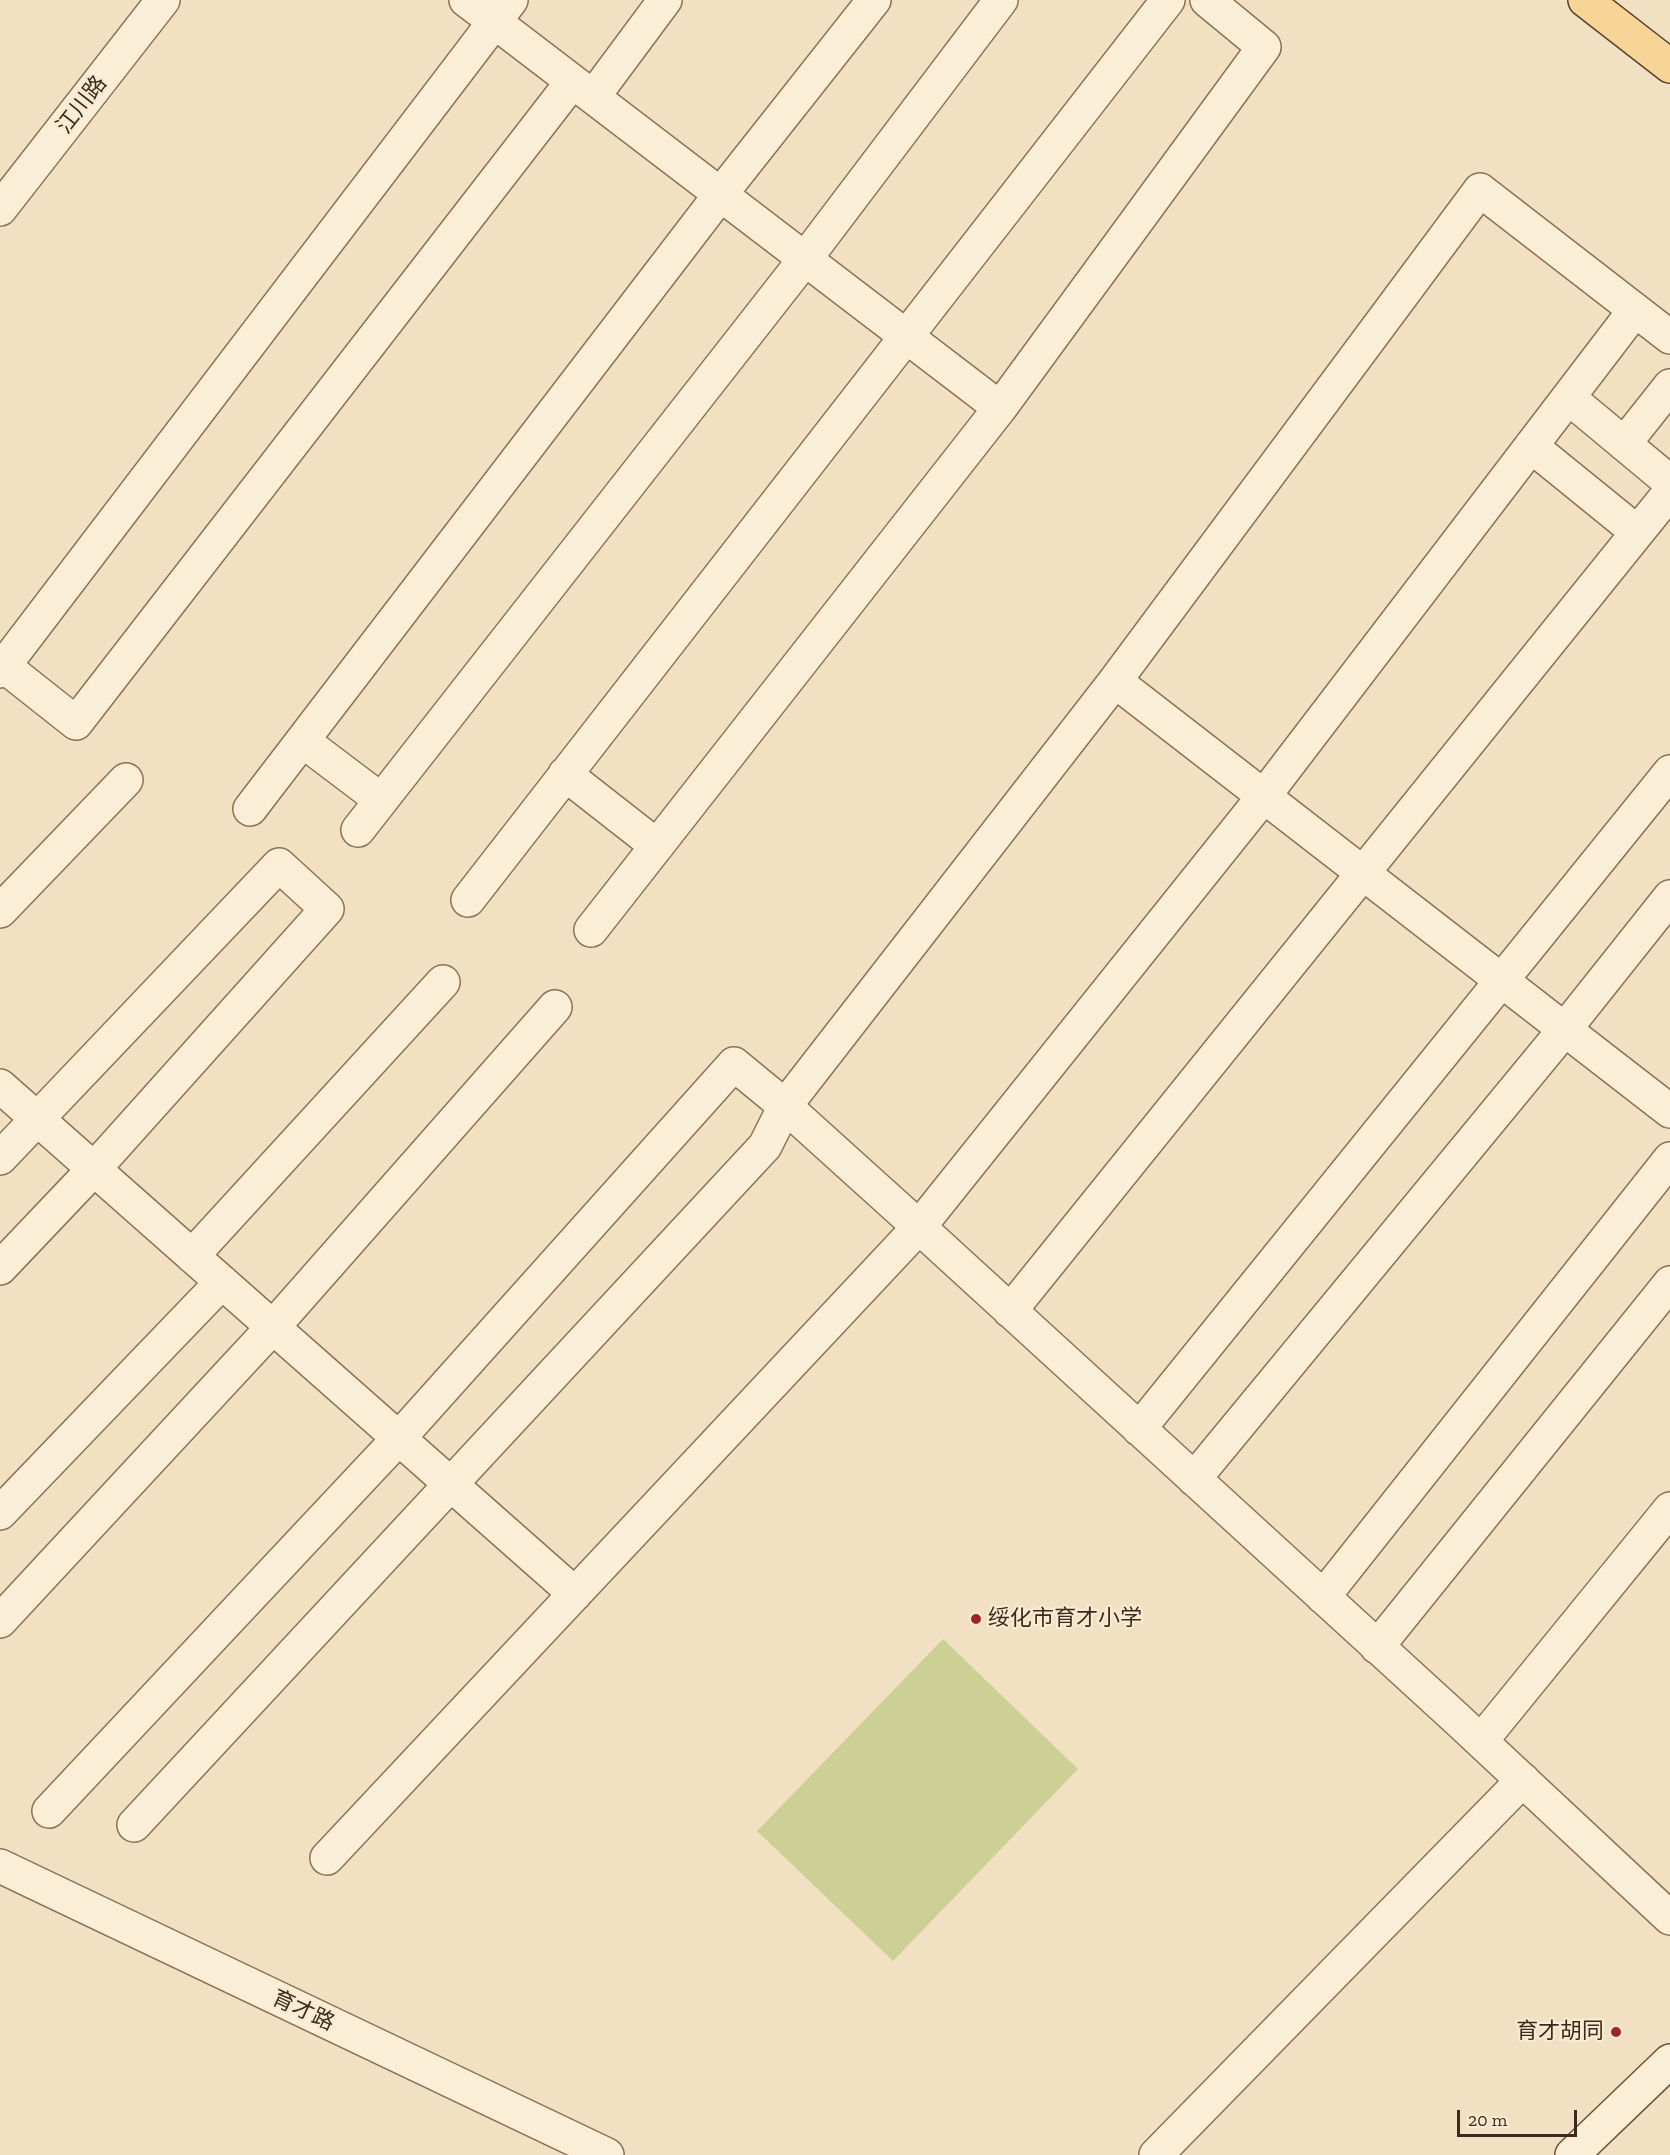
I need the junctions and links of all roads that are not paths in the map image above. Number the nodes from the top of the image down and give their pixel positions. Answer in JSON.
{"nodes":[{"id":1,"x":163,"y":0,"type":"edge"},
{"id":2,"x":466,"y":0,"type":"edge"},
{"id":3,"x":665,"y":0,"type":"edge"},
{"id":4,"x":874,"y":0,"type":"edge"},
{"id":5,"x":1001,"y":0,"type":"edge"},
{"id":6,"x":1168,"y":0,"type":"edge"},
{"id":7,"x":1207,"y":0,"type":"edge"},
{"id":8,"x":1584,"y":0,"type":"edge"},
{"id":9,"x":503,"y":11,"type":"edge"},
{"id":10,"x":1670,"y":66,"type":"edge"},
{"id":11,"x":583,"y":90,"type":"junction"},
{"id":12,"x":720,"y":195,"type":"junction"},
{"id":13,"x":0,"y":209,"type":"edge"},
{"id":14,"x":805,"y":259,"type":"junction"},
{"id":15,"x":1635,"y":310,"type":"junction"},
{"id":16,"x":1670,"y":337,"type":"edge"},
{"id":17,"x":907,"y":338,"type":"junction"},
{"id":18,"x":1670,"y":386,"type":"edge"},
{"id":19,"x":1569,"y":398,"type":"junction"},
{"id":20,"x":1000,"y":408,"type":"junction"},
{"id":21,"x":1624,"y":444,"type":"junction"},
{"id":22,"x":1532,"y":446,"type":"junction"},
{"id":23,"x":1670,"y":482,"type":"edge"},
{"id":24,"x":1670,"y":492,"type":"edge"},
{"id":25,"x":1636,"y":532,"type":"junction"},
{"id":26,"x":2,"y":669,"type":"edge"},
{"id":27,"x":1115,"y":681,"type":"junction"},
{"id":28,"x":303,"y":741,"type":"junction"},
{"id":29,"x":1670,"y":772,"type":"edge"},
{"id":30,"x":565,"y":774,"type":"junction"},
{"id":31,"x":126,"y":780,"type":"dead end"},
{"id":32,"x":1264,"y":796,"type":"junction"},
{"id":33,"x":381,"y":800,"type":"junction"},
{"id":34,"x":250,"y":809,"type":"dead end"},
{"id":35,"x":358,"y":830,"type":"dead end"},
{"id":36,"x":657,"y":846,"type":"junction"},
{"id":37,"x":1364,"y":874,"type":"junction"},
{"id":38,"x":1670,"y":897,"type":"edge"},
{"id":39,"x":468,"y":900,"type":"dead end"},
{"id":40,"x":0,"y":911,"type":"edge"},
{"id":41,"x":591,"y":930,"type":"dead end"},
{"id":42,"x":1501,"y":980,"type":"junction"},
{"id":43,"x":443,"y":982,"type":"dead end"},
{"id":44,"x":555,"y":1007,"type":"dead end"},
{"id":45,"x":1565,"y":1029,"type":"junction"},
{"id":46,"x":0,"y":1086,"type":"edge"},
{"id":47,"x":785,"y":1106,"type":"junction"},
{"id":48,"x":1670,"y":1111,"type":"edge"},
{"id":49,"x":37,"y":1119,"type":"junction"},
{"id":50,"x":0,"y":1158,"type":"edge"},
{"id":51,"x":1670,"y":1159,"type":"edge"},
{"id":52,"x":94,"y":1169,"type":"junction"},
{"id":53,"x":919,"y":1227,"type":"junction"},
{"id":54,"x":192,"y":1256,"type":"junction"},
{"id":55,"x":0,"y":1268,"type":"edge"},
{"id":56,"x":222,"y":1282,"type":"junction"},
{"id":57,"x":1670,"y":1282,"type":"edge"},
{"id":58,"x":1010,"y":1311,"type":"junction"},
{"id":59,"x":273,"y":1327,"type":"junction"},
{"id":60,"x":1139,"y":1429,"type":"junction"},
{"id":61,"x":399,"y":1438,"type":"junction"},
{"id":62,"x":1194,"y":1479,"type":"junction"},
{"id":63,"x":451,"y":1485,"type":"junction"},
{"id":64,"x":1670,"y":1509,"type":"edge"},
{"id":65,"x":0,"y":1513,"type":"edge"},
{"id":66,"x":575,"y":1594,"type":"junction"},
{"id":67,"x":1323,"y":1597,"type":"junction"},
{"id":68,"x":0,"y":1621,"type":"edge"},
{"id":69,"x":1377,"y":1647,"type":"junction"},
{"id":70,"x":1481,"y":1741,"type":"junction"},
{"id":71,"x":1523,"y":1780,"type":"junction"},
{"id":72,"x":49,"y":1811,"type":"dead end"},
{"id":73,"x":134,"y":1825,"type":"dead end"},
{"id":74,"x":327,"y":1858,"type":"dead end"},
{"id":75,"x":0,"y":1866,"type":"edge"},
{"id":76,"x":1670,"y":1918,"type":"edge"},
{"id":77,"x":1670,"y":2061,"type":"edge"},
{"id":78,"x":607,"y":2155,"type":"edge"},
{"id":79,"x":1156,"y":2155,"type":"edge"},
{"id":80,"x":1572,"y":2155,"type":"edge"}],
"edges":[{"from":1,"to":13,"type":"street","name":"江川路"},
{"from":2,"to":9,"type":"street"},
{"from":3,"to":11,"type":"street"},
{"from":4,"to":12,"type":"street"},
{"from":5,"to":14,"type":"street"},
{"from":6,"to":17,"type":"street"},
{"from":7,"to":20,"type":"street"},
{"from":8,"to":10,"type":"main road"},
{"from":9,"to":11,"type":"street"},
{"from":9,"to":26,"type":"street"},
{"from":11,"to":12,"type":"street"},
{"from":11,"to":26,"type":"street"},
{"from":12,"to":14,"type":"street"},
{"from":12,"to":28,"type":"street"},
{"from":14,"to":17,"type":"street"},
{"from":14,"to":33,"type":"street"},
{"from":15,"to":16,"type":"street"},
{"from":15,"to":19,"type":"street"},
{"from":15,"to":27,"type":"street"},
{"from":17,"to":20,"type":"street"},
{"from":17,"to":30,"type":"street"},
{"from":18,"to":21,"type":"street"},
{"from":19,"to":21,"type":"street"},
{"from":19,"to":22,"type":"street"},
{"from":20,"to":36,"type":"street"},
{"from":21,"to":23,"type":"street"},
{"from":22,"to":25,"type":"street"},
{"from":22,"to":32,"type":"street"},
{"from":24,"to":25,"type":"street"},
{"from":25,"to":37,"type":"street"},
{"from":27,"to":32,"type":"street"},
{"from":27,"to":47,"type":"street"},
{"from":28,"to":33,"type":"street"},
{"from":28,"to":34,"type":"street"},
{"from":29,"to":42,"type":"street"},
{"from":30,"to":36,"type":"street"},
{"from":30,"to":39,"type":"street"},
{"from":31,"to":40,"type":"street"},
{"from":32,"to":37,"type":"street"},
{"from":32,"to":53,"type":"street"},
{"from":33,"to":35,"type":"street"},
{"from":36,"to":41,"type":"street"},
{"from":37,"to":42,"type":"street"},
{"from":37,"to":58,"type":"street"},
{"from":38,"to":45,"type":"street"},
{"from":42,"to":45,"type":"street"},
{"from":42,"to":60,"type":"street"},
{"from":43,"to":54,"type":"street"},
{"from":44,"to":59,"type":"street"},
{"from":45,"to":48,"type":"street"},
{"from":45,"to":62,"type":"street"},
{"from":46,"to":49,"type":"street"},
{"from":47,"to":53,"type":"street"},
{"from":47,"to":61,"type":"street"},
{"from":47,"to":63,"type":"street"},
{"from":49,"to":50,"type":"street"},
{"from":49,"to":52,"type":"street"},
{"from":49,"to":52,"type":"street"},
{"from":51,"to":67,"type":"street"},
{"from":52,"to":54,"type":"street"},
{"from":52,"to":55,"type":"street"},
{"from":53,"to":58,"type":"street"},
{"from":53,"to":66,"type":"street"},
{"from":54,"to":56,"type":"street"},
{"from":56,"to":59,"type":"street"},
{"from":56,"to":65,"type":"street"},
{"from":57,"to":69,"type":"street"},
{"from":58,"to":60,"type":"street"},
{"from":59,"to":61,"type":"street"},
{"from":59,"to":68,"type":"street"},
{"from":60,"to":62,"type":"street"},
{"from":61,"to":63,"type":"street"},
{"from":61,"to":72,"type":"street"},
{"from":62,"to":67,"type":"street"},
{"from":63,"to":66,"type":"street"},
{"from":63,"to":73,"type":"street"},
{"from":64,"to":70,"type":"street"},
{"from":66,"to":74,"type":"street"},
{"from":67,"to":69,"type":"street"},
{"from":69,"to":70,"type":"street"},
{"from":70,"to":71,"type":"street"},
{"from":71,"to":76,"type":"street"},
{"from":71,"to":79,"type":"street"},
{"from":75,"to":78,"type":"street","name":"育才路"},
{"from":77,"to":80,"type":"street"}]}
